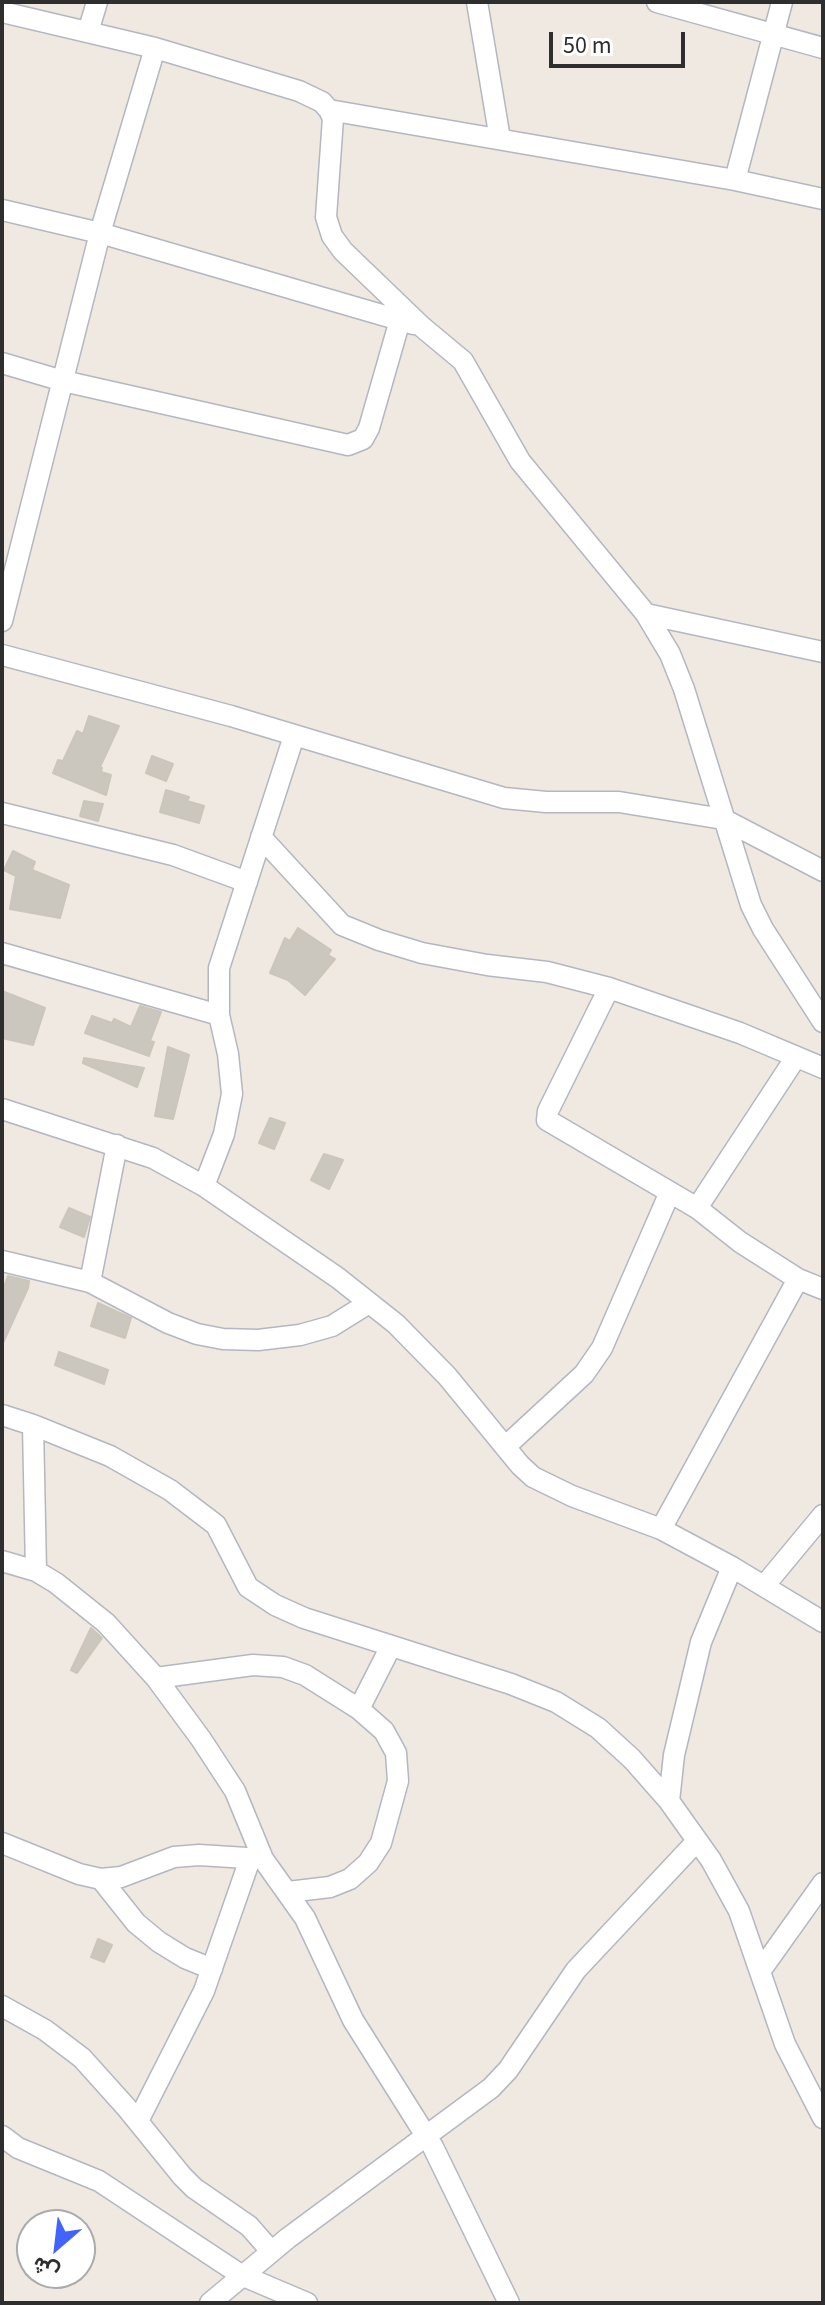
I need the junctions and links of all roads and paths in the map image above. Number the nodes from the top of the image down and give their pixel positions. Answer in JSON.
{"nodes":[{"id":1,"x":97,"y":2,"type":"edge"},
{"id":2,"x":477,"y":2,"type":"edge"},
{"id":3,"x":657,"y":2,"type":"edge"},
{"id":4,"x":782,"y":2,"type":"edge"},
{"id":5,"x":2,"y":12,"type":"edge"},
{"id":6,"x":88,"y":32,"type":"junction"},
{"id":7,"x":773,"y":34,"type":"junction"},
{"id":8,"x":155,"y":48,"type":"junction"},
{"id":9,"x":823,"y":48,"type":"edge"},
{"id":10,"x":329,"y":110,"type":"junction"},
{"id":11,"x":500,"y":139,"type":"junction"},
{"id":12,"x":735,"y":180,"type":"junction"},
{"id":13,"x":823,"y":199,"type":"edge"},
{"id":14,"x":2,"y":210,"type":"edge"},
{"id":15,"x":100,"y":233,"type":"junction"},
{"id":16,"x":400,"y":320,"type":"junction"},
{"id":17,"x":421,"y":326,"type":"junction"},
{"id":18,"x":2,"y":363,"type":"edge"},
{"id":19,"x":63,"y":381,"type":"junction"},
{"id":20,"x":646,"y":614,"type":"junction"},
{"id":21,"x":2,"y":621,"type":"edge"},
{"id":22,"x":823,"y":652,"type":"edge"},
{"id":23,"x":2,"y":655,"type":"edge"},
{"id":24,"x":294,"y":736,"type":"junction"},
{"id":25,"x":2,"y":813,"type":"edge"},
{"id":26,"x":723,"y":819,"type":"junction"},
{"id":27,"x":261,"y":837,"type":"junction"},
{"id":28,"x":823,"y":871,"type":"edge"},
{"id":29,"x":247,"y":882,"type":"junction"},
{"id":30,"x":2,"y":953,"type":"edge"},
{"id":31,"x":609,"y":988,"type":"junction"},
{"id":32,"x":219,"y":1015,"type":"junction"},
{"id":33,"x":823,"y":1022,"type":"edge"},
{"id":34,"x":796,"y":1057,"type":"junction"},
{"id":35,"x":823,"y":1068,"type":"edge"},
{"id":36,"x":2,"y":1109,"type":"edge"},
{"id":37,"x":117,"y":1145,"type":"junction"},
{"id":38,"x":204,"y":1186,"type":"junction"},
{"id":39,"x":670,"y":1192,"type":"junction"},
{"id":40,"x":697,"y":1208,"type":"junction"},
{"id":41,"x":2,"y":1261,"type":"edge"},
{"id":42,"x":798,"y":1279,"type":"junction"},
{"id":43,"x":90,"y":1282,"type":"junction"},
{"id":44,"x":823,"y":1289,"type":"edge"},
{"id":45,"x":369,"y":1303,"type":"junction"},
{"id":46,"x":2,"y":1415,"type":"edge"},
{"id":47,"x":33,"y":1425,"type":"junction"},
{"id":48,"x":505,"y":1447,"type":"junction"},
{"id":49,"x":823,"y":1515,"type":"edge"},
{"id":50,"x":661,"y":1529,"type":"junction"},
{"id":51,"x":2,"y":1561,"type":"edge"},
{"id":52,"x":732,"y":1567,"type":"junction"},
{"id":53,"x":36,"y":1571,"type":"junction"},
{"id":54,"x":764,"y":1586,"type":"junction"},
{"id":55,"x":823,"y":1622,"type":"edge"},
{"id":56,"x":391,"y":1646,"type":"junction"},
{"id":57,"x":156,"y":1678,"type":"junction"},
{"id":58,"x":359,"y":1709,"type":"junction"},
{"id":59,"x":669,"y":1801,"type":"junction"},
{"id":60,"x":697,"y":1841,"type":"junction"},
{"id":61,"x":2,"y":1843,"type":"edge"},
{"id":62,"x":257,"y":1859,"type":"junction"},
{"id":63,"x":101,"y":1879,"type":"junction"},
{"id":64,"x":823,"y":1883,"type":"edge"},
{"id":65,"x":288,"y":1892,"type":"junction"},
{"id":66,"x":212,"y":1969,"type":"junction"},
{"id":67,"x":761,"y":1970,"type":"junction"},
{"id":68,"x":2,"y":2006,"type":"edge"},
{"id":69,"x":823,"y":2118,"type":"edge"},
{"id":70,"x":138,"y":2121,"type":"junction"},
{"id":71,"x":425,"y":2135,"type":"junction"},
{"id":72,"x":2,"y":2136,"type":"edge"},
{"id":73,"x":271,"y":2251,"type":"junction"},
{"id":74,"x":241,"y":2275,"type":"junction"},
{"id":75,"x":210,"y":2303,"type":"edge"},
{"id":76,"x":307,"y":2303,"type":"edge"},
{"id":77,"x":509,"y":2303,"type":"edge"}],
"edges":[{"from":1,"to":6,"type":"street"},
{"from":2,"to":11,"type":"street"},
{"from":3,"to":7,"type":"street"},
{"from":4,"to":7,"type":"street"},
{"from":5,"to":6,"type":"street"},
{"from":6,"to":8,"type":"street"},
{"from":7,"to":9,"type":"street"},
{"from":7,"to":12,"type":"street"},
{"from":8,"to":10,"type":"street"},
{"from":8,"to":15,"type":"street"},
{"from":10,"to":11,"type":"street"},
{"from":10,"to":17,"type":"street"},
{"from":11,"to":12,"type":"street"},
{"from":12,"to":13,"type":"street"},
{"from":14,"to":15,"type":"street"},
{"from":15,"to":16,"type":"street"},
{"from":15,"to":19,"type":"street"},
{"from":16,"to":17,"type":"street"},
{"from":16,"to":19,"type":"street"},
{"from":17,"to":20,"type":"street"},
{"from":18,"to":19,"type":"street"},
{"from":19,"to":21,"type":"street"},
{"from":20,"to":22,"type":"street"},
{"from":20,"to":26,"type":"street"},
{"from":23,"to":24,"type":"street"},
{"from":24,"to":26,"type":"street"},
{"from":24,"to":27,"type":"street"},
{"from":25,"to":29,"type":"street"},
{"from":26,"to":28,"type":"street"},
{"from":26,"to":33,"type":"street"},
{"from":27,"to":29,"type":"street"},
{"from":27,"to":31,"type":"street"},
{"from":29,"to":32,"type":"street"},
{"from":30,"to":32,"type":"street"},
{"from":31,"to":34,"type":"street"},
{"from":31,"to":39,"type":"street"},
{"from":32,"to":38,"type":"street"},
{"from":34,"to":35,"type":"street"},
{"from":34,"to":40,"type":"street"},
{"from":36,"to":37,"type":"street"},
{"from":37,"to":38,"type":"street"},
{"from":37,"to":43,"type":"street"},
{"from":38,"to":45,"type":"street"},
{"from":39,"to":40,"type":"street"},
{"from":39,"to":48,"type":"street"},
{"from":40,"to":42,"type":"street"},
{"from":41,"to":43,"type":"street"},
{"from":42,"to":44,"type":"street"},
{"from":42,"to":50,"type":"street"},
{"from":43,"to":45,"type":"street"},
{"from":45,"to":48,"type":"street"},
{"from":46,"to":47,"type":"street"},
{"from":47,"to":53,"type":"street"},
{"from":47,"to":56,"type":"street"},
{"from":48,"to":50,"type":"street"},
{"from":49,"to":54,"type":"street"},
{"from":50,"to":52,"type":"street"},
{"from":51,"to":53,"type":"street"},
{"from":52,"to":54,"type":"street"},
{"from":52,"to":59,"type":"street"},
{"from":53,"to":57,"type":"street"},
{"from":54,"to":55,"type":"street"},
{"from":56,"to":58,"type":"street"},
{"from":56,"to":59,"type":"street"},
{"from":57,"to":58,"type":"street"},
{"from":57,"to":62,"type":"street"},
{"from":58,"to":65,"type":"street"},
{"from":59,"to":60,"type":"street"},
{"from":60,"to":67,"type":"street"},
{"from":60,"to":71,"type":"street"},
{"from":61,"to":63,"type":"street"},
{"from":62,"to":63,"type":"street"},
{"from":62,"to":65,"type":"street"},
{"from":62,"to":66,"type":"street"},
{"from":63,"to":66,"type":"street"},
{"from":64,"to":67,"type":"street"},
{"from":65,"to":71,"type":"street"},
{"from":66,"to":70,"type":"street"},
{"from":67,"to":69,"type":"street"},
{"from":68,"to":70,"type":"street"},
{"from":70,"to":73,"type":"street"},
{"from":71,"to":73,"type":"street"},
{"from":71,"to":77,"type":"street"},
{"from":72,"to":74,"type":"street"},
{"from":73,"to":74,"type":"street"},
{"from":74,"to":75,"type":"street"},
{"from":74,"to":76,"type":"street"}]}
